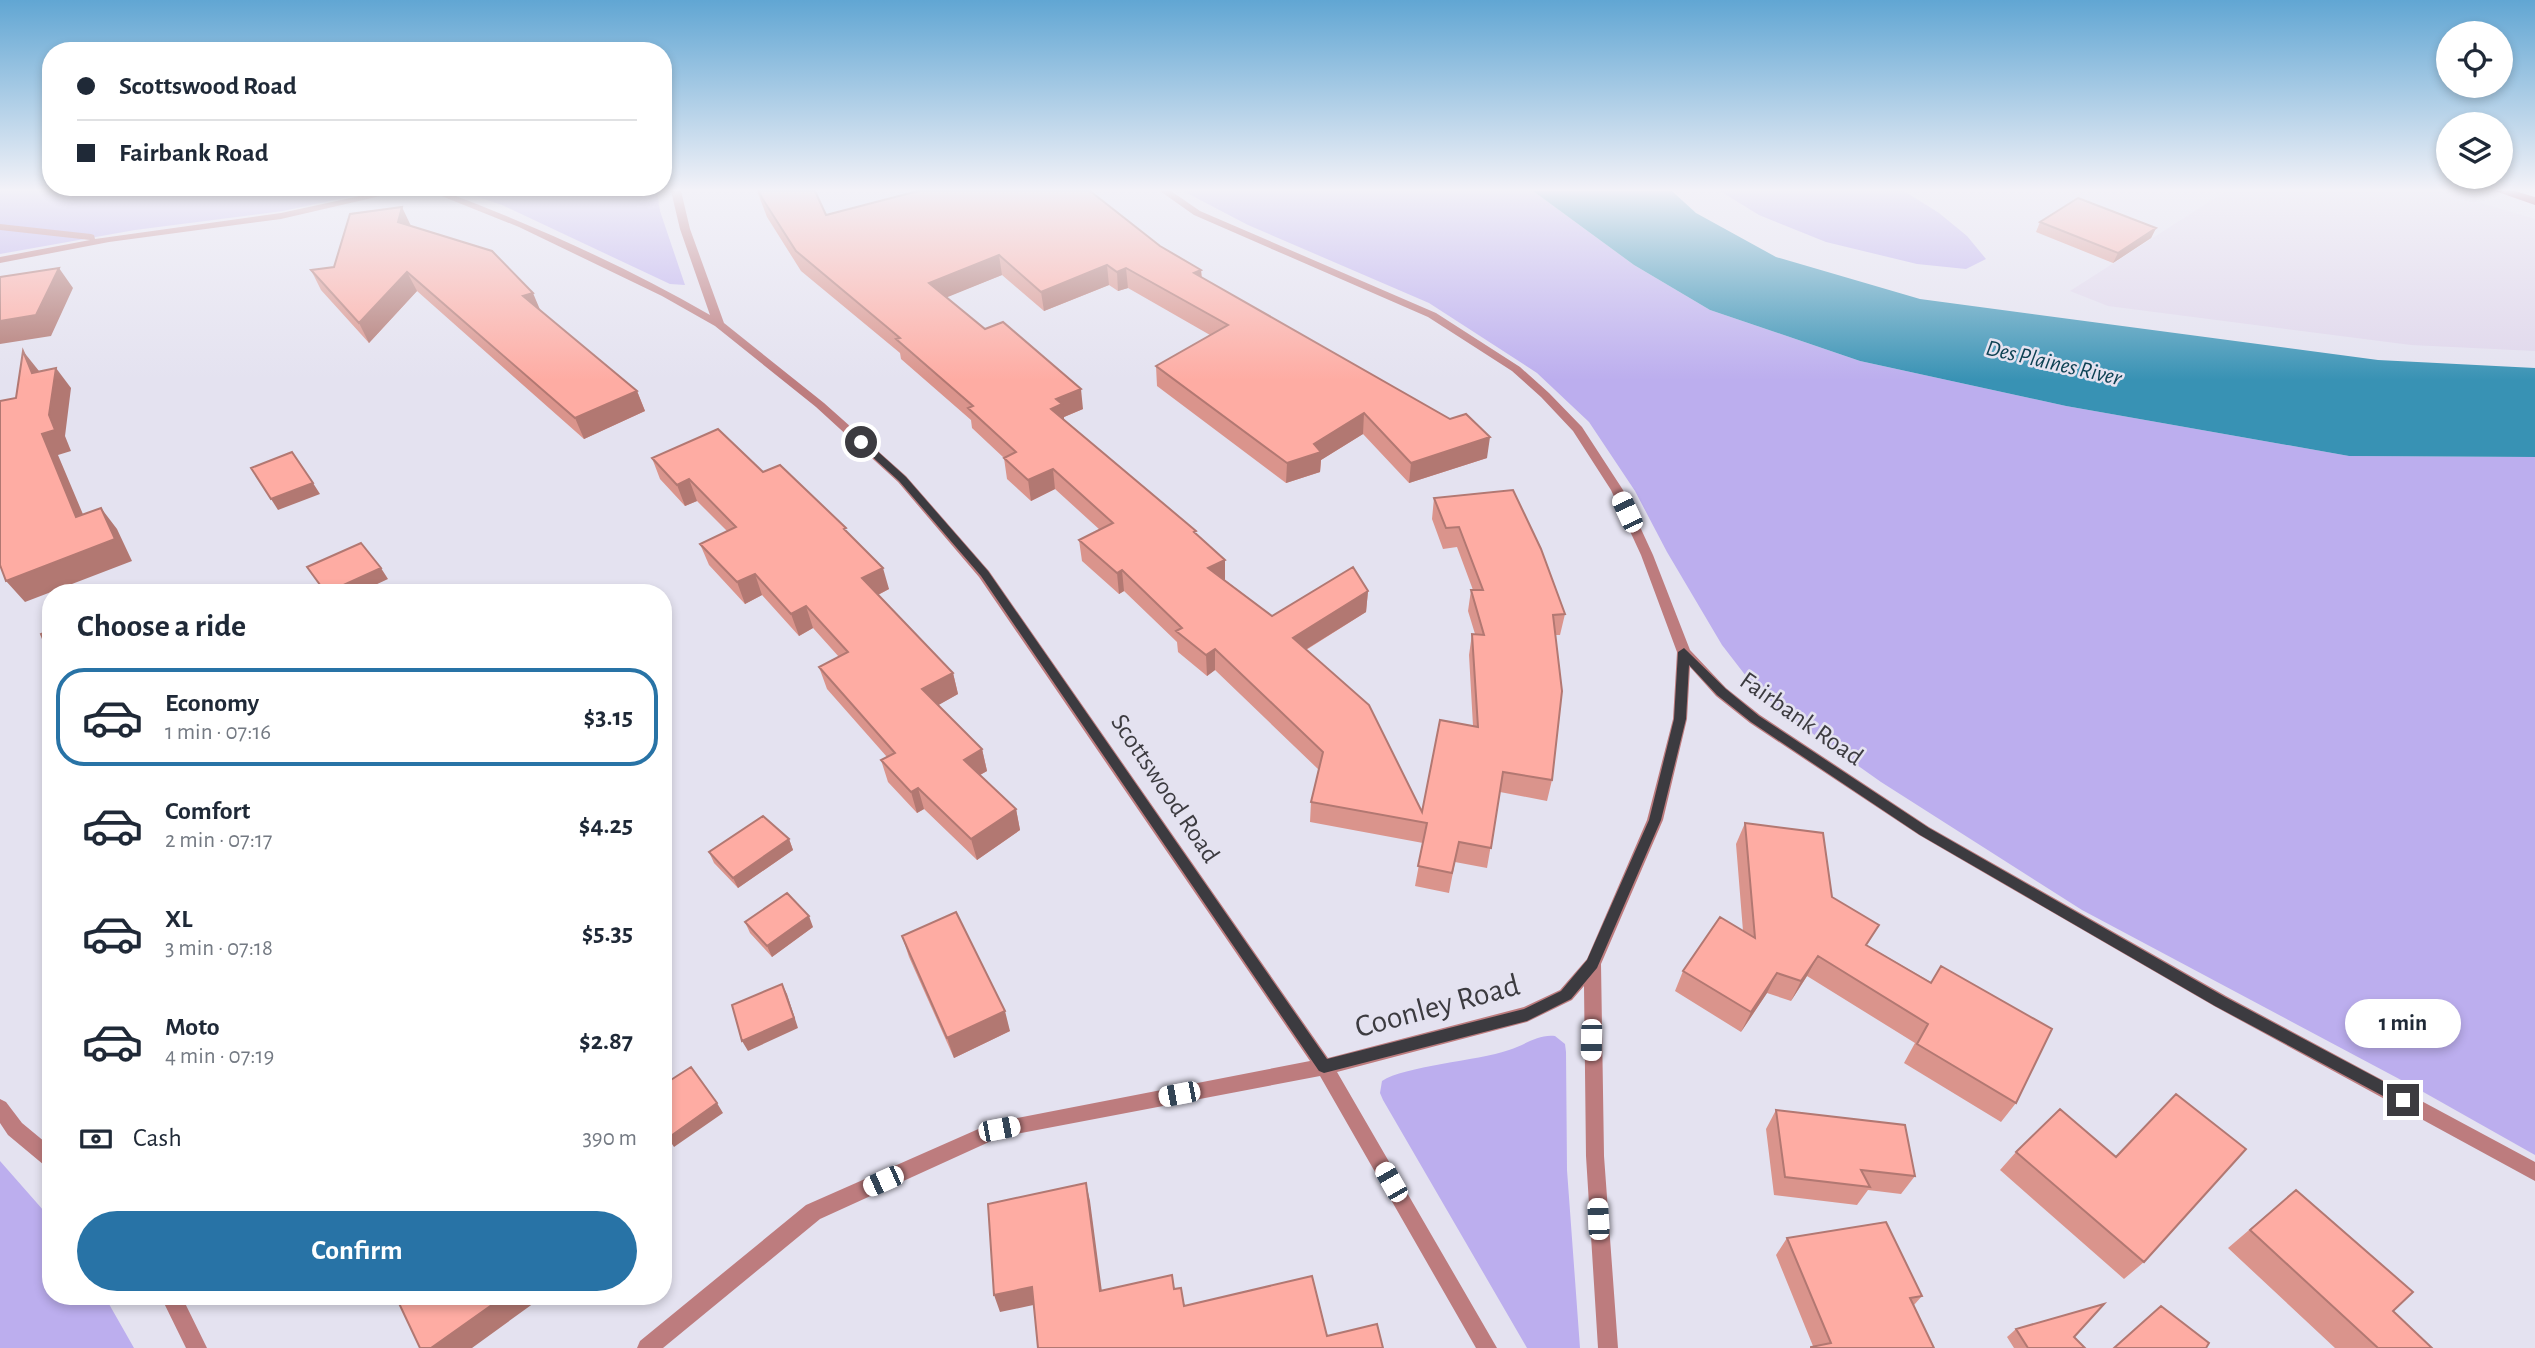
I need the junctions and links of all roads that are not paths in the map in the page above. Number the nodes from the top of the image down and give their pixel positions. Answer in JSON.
{"nodes":[{"id":1,"x":32,"y":254,"type":"edge"},
{"id":2,"x":583,"y":254,"type":"edge"},
{"id":3,"x":694,"y":254,"type":"edge"},
{"id":4,"x":1291,"y":254,"type":"edge"},
{"id":5,"x":0,"y":260,"type":"edge"},
{"id":6,"x":719,"y":324,"type":"junction"},
{"id":7,"x":1684,"y":652,"type":"junction"},
{"id":8,"x":1592,"y":964,"type":"junction"},
{"id":9,"x":1324,"y":1067,"type":"junction"},
{"id":10,"x":0,"y":1108,"type":"edge"},
{"id":11,"x":42,"y":1151,"type":"edge"},
{"id":12,"x":2535,"y":1172,"type":"edge"},
{"id":13,"x":175,"y":1305,"type":"edge"},
{"id":14,"x":197,"y":1348,"type":"edge"},
{"id":15,"x":647,"y":1348,"type":"edge"},
{"id":16,"x":1487,"y":1348,"type":"edge"},
{"id":17,"x":1608,"y":1348,"type":"edge"}],
"edges":[{"from":1,"to":5,"type":"street"},
{"from":2,"to":6,"type":"street","name":"Scottswood Road"},
{"from":3,"to":6,"type":"street"},
{"from":4,"to":7,"type":"street","name":"Fairbank Road"},
{"from":6,"to":9,"type":"street","name":"Scottswood Road"},
{"from":7,"to":8,"type":"street","name":"Coonley Road"},
{"from":7,"to":12,"type":"street","name":"Fairbank Road"},
{"from":8,"to":9,"type":"street","name":"Coonley Road"},
{"from":8,"to":17,"type":"street"},
{"from":9,"to":15,"type":"street","name":"Coonley Road"},
{"from":9,"to":16,"type":"street","name":"Scottswood Road"},
{"from":10,"to":11,"type":"street"},
{"from":13,"to":14,"type":"street"}]}
